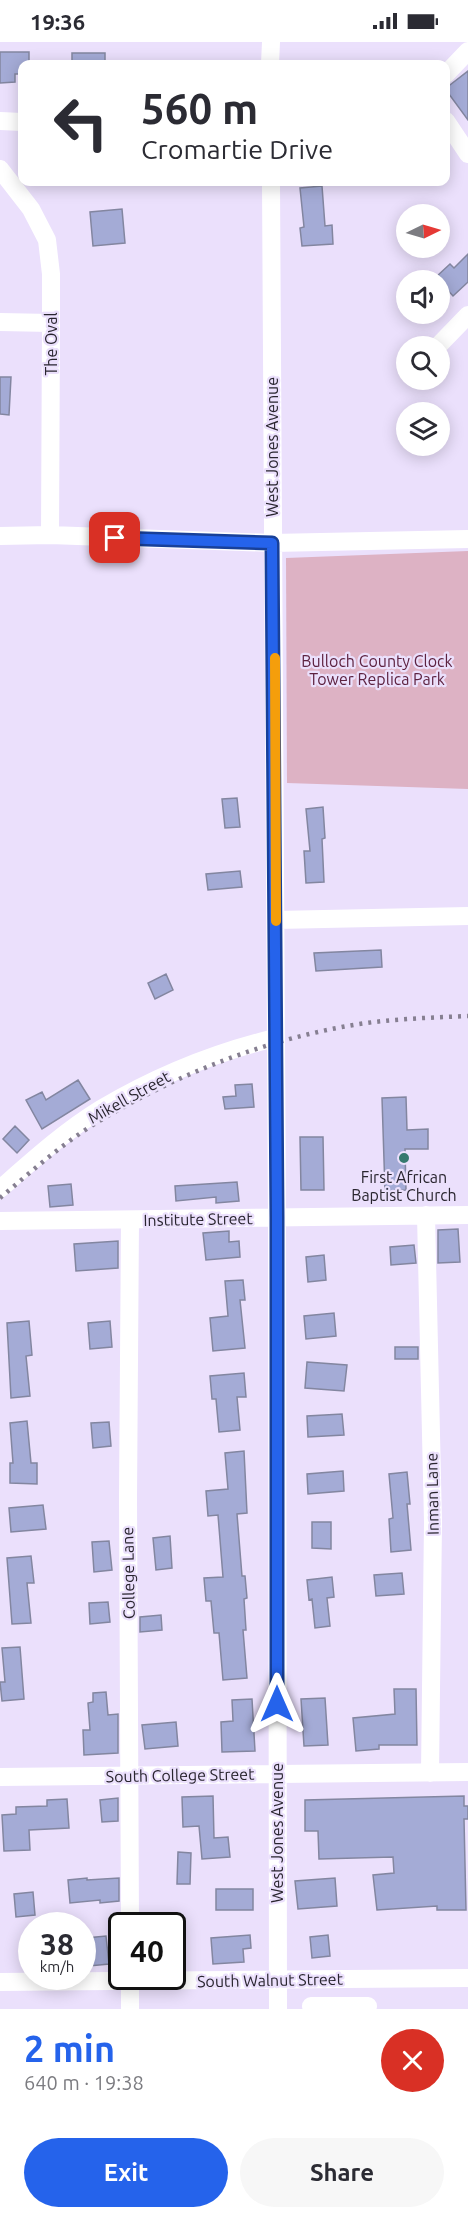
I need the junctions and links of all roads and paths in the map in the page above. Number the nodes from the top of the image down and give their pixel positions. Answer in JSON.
{"nodes":[{"id":1,"x":271,"y":42,"type":"edge"},
{"id":2,"x":270,"y":60,"type":"edge"},
{"id":3,"x":0,"y":121,"type":"edge"},
{"id":4,"x":18,"y":122,"type":"edge"},
{"id":5,"x":450,"y":127,"type":"edge"},
{"id":6,"x":468,"y":154,"type":"edge"},
{"id":7,"x":0,"y":169,"type":"edge"},
{"id":8,"x":270,"y":186,"type":"edge"},
{"id":9,"x":468,"y":315,"type":"edge"},
{"id":10,"x":0,"y":322,"type":"edge"},
{"id":11,"x":51,"y":323,"type":"junction"},
{"id":12,"x":448,"y":336,"type":"edge"},
{"id":13,"x":50,"y":534,"type":"junction"},
{"id":14,"x":0,"y":536,"type":"edge"},
{"id":15,"x":468,"y":539,"type":"edge"},
{"id":16,"x":272,"y":543,"type":"junction"},
{"id":17,"x":468,"y":916,"type":"edge"},
{"id":18,"x":276,"y":920,"type":"junction"},
{"id":19,"x":274,"y":1038,"type":"junction"},
{"id":20,"x":0,"y":1189,"type":"edge"},
{"id":21,"x":426,"y":1215,"type":"junction"},
{"id":22,"x":468,"y":1215,"type":"edge"},
{"id":23,"x":277,"y":1217,"type":"junction"},
{"id":24,"x":0,"y":1221,"type":"edge"},
{"id":25,"x":130,"y":1221,"type":"junction"},
{"id":26,"x":468,"y":1772,"type":"edge"},
{"id":27,"x":430,"y":1773,"type":"junction"},
{"id":28,"x":277,"y":1774,"type":"junction"},
{"id":29,"x":130,"y":1775,"type":"junction"},
{"id":30,"x":0,"y":1777,"type":"edge"},
{"id":31,"x":130,"y":1912,"type":"edge"},
{"id":32,"x":468,"y":1978,"type":"edge"},
{"id":33,"x":186,"y":1979,"type":"edge"},
{"id":34,"x":368,"y":1979,"type":"junction"},
{"id":35,"x":108,"y":1980,"type":"edge"},
{"id":36,"x":278,"y":1980,"type":"junction"},
{"id":37,"x":311,"y":1980,"type":"junction"},
{"id":38,"x":0,"y":1982,"type":"edge"},
{"id":39,"x":130,"y":1990,"type":"edge"},
{"id":40,"x":310,"y":2007,"type":"edge"},
{"id":41,"x":368,"y":2008,"type":"edge"},
{"id":42,"x":130,"y":2009,"type":"edge"},
{"id":43,"x":278,"y":2009,"type":"edge"}],
"edges":[{"from":1,"to":2,"type":"street"},
{"from":3,"to":4,"type":"street"},
{"from":5,"to":6,"type":"street"},
{"from":7,"to":11,"type":"street","name":"The Oval"},
{"from":8,"to":16,"type":"street","name":"West Jones Avenue"},
{"from":9,"to":12,"type":"street"},
{"from":10,"to":11,"type":"street"},
{"from":11,"to":13,"type":"street","name":"The Oval"},
{"from":13,"to":14,"type":"street"},
{"from":13,"to":16,"type":"street"},
{"from":15,"to":16,"type":"street"},
{"from":16,"to":18,"type":"street","name":"West Jones Avenue"},
{"from":17,"to":18,"type":"street"},
{"from":18,"to":19,"type":"street","name":"West Jones Avenue"},
{"from":19,"to":20,"type":"street","name":"Mikell Street"},
{"from":19,"to":23,"type":"street","name":"West Jones Avenue"},
{"from":21,"to":22,"type":"street","name":"Institute Street"},
{"from":21,"to":23,"type":"street","name":"Institute Street"},
{"from":21,"to":27,"type":"street","name":"Inman Lane"},
{"from":23,"to":25,"type":"street","name":"Institute Street"},
{"from":23,"to":28,"type":"street","name":"West Jones Avenue"},
{"from":24,"to":25,"type":"street","name":"Institute Street"},
{"from":25,"to":29,"type":"street","name":"College Lane"},
{"from":26,"to":27,"type":"street","name":"South College Street"},
{"from":27,"to":28,"type":"street","name":"South College Street"},
{"from":28,"to":29,"type":"street","name":"South College Street"},
{"from":28,"to":36,"type":"street","name":"West Jones Avenue"},
{"from":29,"to":30,"type":"street","name":"South College Street"},
{"from":29,"to":31,"type":"street","name":"College Lane"},
{"from":32,"to":34,"type":"street","name":"South Walnut Street"},
{"from":33,"to":36,"type":"street","name":"South Walnut Street"},
{"from":34,"to":37,"type":"street","name":"South Walnut Street"},
{"from":34,"to":41,"type":"street"},
{"from":35,"to":38,"type":"street","name":"South Walnut Street"},
{"from":36,"to":37,"type":"street","name":"South Walnut Street"},
{"from":36,"to":43,"type":"street","name":"West Jones Avenue"},
{"from":37,"to":40,"type":"street"},
{"from":39,"to":42,"type":"street"},
{"from":40,"to":41,"type":"street"}]}
